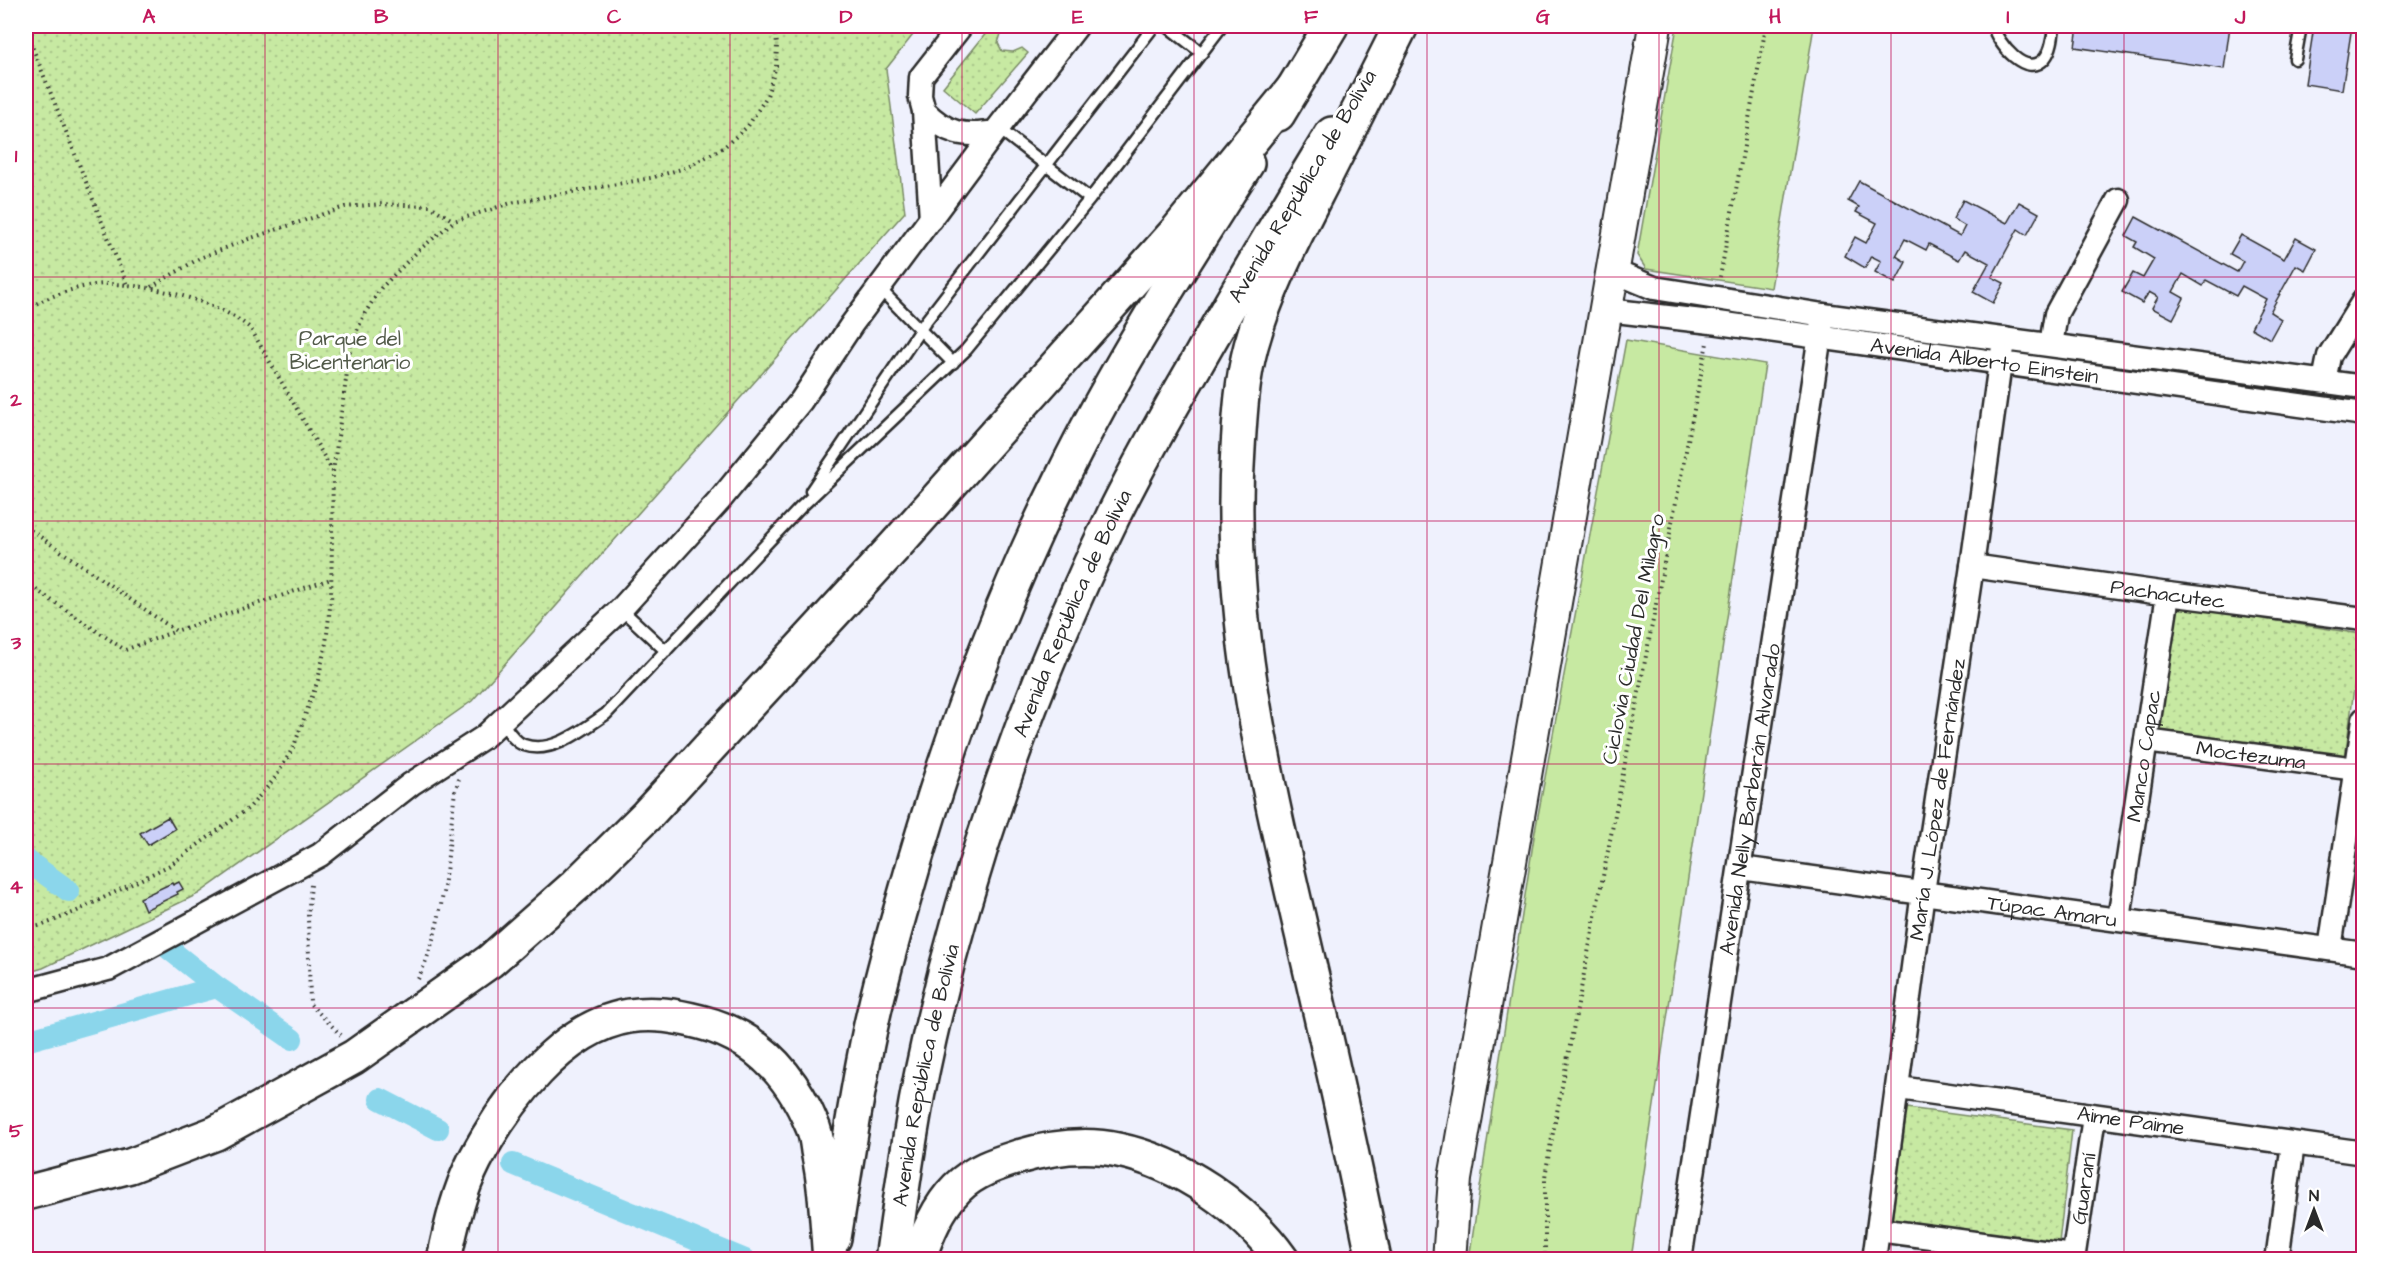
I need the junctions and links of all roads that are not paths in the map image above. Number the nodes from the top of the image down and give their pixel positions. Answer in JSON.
{"nodes":[{"id":1,"x":961,"y":26,"type":"edge"},
{"id":2,"x":1077,"y":26,"type":"edge"},
{"id":3,"x":1154,"y":26,"type":"edge"},
{"id":4,"x":1167,"y":26,"type":"edge"},
{"id":5,"x":1222,"y":26,"type":"edge"},
{"id":6,"x":1331,"y":26,"type":"edge"},
{"id":7,"x":1400,"y":26,"type":"edge"},
{"id":8,"x":1655,"y":26,"type":"edge"},
{"id":9,"x":1993,"y":26,"type":"edge"},
{"id":10,"x":2054,"y":26,"type":"edge"},
{"id":11,"x":2301,"y":26,"type":"edge"},
{"id":12,"x":1202,"y":52,"type":"junction"},
{"id":13,"x":2295,"y":59,"type":"dead end"},
{"id":14,"x":1293,"y":89,"type":"junction"},
{"id":15,"x":924,"y":111,"type":"junction"},
{"id":16,"x":997,"y":130,"type":"junction"},
{"id":17,"x":1046,"y":167,"type":"junction"},
{"id":18,"x":1090,"y":199,"type":"junction"},
{"id":19,"x":2118,"y":200,"type":"dead end"},
{"id":20,"x":931,"y":219,"type":"junction"},
{"id":21,"x":1613,"y":271,"type":"junction"},
{"id":22,"x":879,"y":288,"type":"junction"},
{"id":23,"x":2364,"y":300,"type":"edge"},
{"id":24,"x":1606,"y":310,"type":"junction"},
{"id":25,"x":1823,"y":315,"type":"junction"},
{"id":26,"x":921,"y":330,"type":"junction"},
{"id":27,"x":1819,"y":339,"type":"junction"},
{"id":28,"x":2005,"y":339,"type":"junction"},
{"id":29,"x":2051,"y":345,"type":"junction"},
{"id":30,"x":953,"y":363,"type":"junction"},
{"id":31,"x":2000,"y":363,"type":"junction"},
{"id":32,"x":2324,"y":381,"type":"junction"},
{"id":33,"x":2364,"y":387,"type":"edge"},
{"id":34,"x":2364,"y":414,"type":"edge"},
{"id":35,"x":801,"y":507,"type":"junction"},
{"id":36,"x":1972,"y":566,"type":"junction"},
{"id":37,"x":2168,"y":594,"type":"junction"},
{"id":38,"x":621,"y":609,"type":"junction"},
{"id":39,"x":2364,"y":619,"type":"edge"},
{"id":40,"x":666,"y":651,"type":"junction"},
{"id":41,"x":2364,"y":718,"type":"edge"},
{"id":42,"x":501,"y":721,"type":"junction"},
{"id":43,"x":2146,"y":741,"type":"junction"},
{"id":44,"x":2356,"y":769,"type":"junction"},
{"id":45,"x":1741,"y":868,"type":"junction"},
{"id":46,"x":1923,"y":892,"type":"junction"},
{"id":47,"x":2120,"y":918,"type":"junction"},
{"id":48,"x":2330,"y":949,"type":"junction"},
{"id":49,"x":2364,"y":954,"type":"edge"},
{"id":50,"x":26,"y":991,"type":"edge"},
{"id":51,"x":1899,"y":1088,"type":"junction"},
{"id":52,"x":2094,"y":1117,"type":"junction"},
{"id":53,"x":2293,"y":1144,"type":"junction"},
{"id":54,"x":2364,"y":1153,"type":"edge"},
{"id":55,"x":26,"y":1193,"type":"edge"},
{"id":56,"x":1878,"y":1230,"type":"junction"},
{"id":57,"x":2073,"y":1258,"type":"edge"},
{"id":58,"x":444,"y":1260,"type":"edge"},
{"id":59,"x":830,"y":1260,"type":"edge"},
{"id":60,"x":892,"y":1260,"type":"edge"},
{"id":61,"x":918,"y":1260,"type":"edge"},
{"id":62,"x":1282,"y":1260,"type":"edge"},
{"id":63,"x":1374,"y":1260,"type":"edge"},
{"id":64,"x":1449,"y":1260,"type":"edge"},
{"id":65,"x":1680,"y":1260,"type":"edge"},
{"id":66,"x":1874,"y":1260,"type":"edge"},
{"id":67,"x":2277,"y":1260,"type":"edge"}],
"edges":[{"from":1,"to":15,"type":"street"},
{"from":2,"to":16,"type":"street"},
{"from":3,"to":17,"type":"lane"},
{"from":4,"to":12,"type":"lane"},
{"from":5,"to":12,"type":"lane"},
{"from":6,"to":14,"type":"main road"},
{"from":7,"to":60,"type":"main road","name":"Avenida República de Bolivia"},
{"from":7,"to":63,"type":"main road"},
{"from":8,"to":21,"type":"street"},
{"from":9,"to":10,"type":"lane"},
{"from":11,"to":13,"type":"lane"},
{"from":12,"to":18,"type":"lane"},
{"from":14,"to":55,"type":"main road"},
{"from":14,"to":59,"type":"main road"},
{"from":15,"to":16,"type":"street"},
{"from":15,"to":20,"type":"street"},
{"from":16,"to":17,"type":"lane"},
{"from":16,"to":20,"type":"street"},
{"from":17,"to":18,"type":"lane"},
{"from":17,"to":26,"type":"lane"},
{"from":18,"to":30,"type":"lane"},
{"from":19,"to":29,"type":"street"},
{"from":20,"to":22,"type":"street"},
{"from":21,"to":24,"type":"street"},
{"from":21,"to":25,"type":"street","name":"Avenida Alberto Einstein"},
{"from":22,"to":26,"type":"lane"},
{"from":22,"to":38,"type":"street"},
{"from":23,"to":32,"type":"street"},
{"from":24,"to":27,"type":"street","name":"Avenida Alberto Einstein"},
{"from":24,"to":64,"type":"street"},
{"from":25,"to":27,"type":"street","name":"Avenida Nelly Barbarán Alvarado"},
{"from":25,"to":28,"type":"street","name":"Avenida Alberto Einstein"},
{"from":26,"to":30,"type":"lane"},
{"from":26,"to":35,"type":"lane"},
{"from":27,"to":31,"type":"street","name":"Avenida Alberto Einstein"},
{"from":27,"to":45,"type":"street","name":"Avenida Nelly Barbarán Alvarado"},
{"from":28,"to":29,"type":"street","name":"Avenida Alberto Einstein"},
{"from":28,"to":31,"type":"street","name":"María J. López de Fernández"},
{"from":29,"to":32,"type":"street","name":"Avenida Alberto Einstein"},
{"from":30,"to":35,"type":"lane"},
{"from":31,"to":34,"type":"street","name":"Avenida Alberto Einstein"},
{"from":31,"to":36,"type":"street","name":"María J. López de Fernández"},
{"from":32,"to":33,"type":"street","name":"Avenida Alberto Einstein"},
{"from":35,"to":40,"type":"lane"},
{"from":36,"to":37,"type":"street","name":"Pachacutec"},
{"from":36,"to":46,"type":"street","name":"María J. López de Fernández"},
{"from":37,"to":39,"type":"street","name":"Pachacutec"},
{"from":37,"to":43,"type":"street","name":"Manco Capac"},
{"from":38,"to":40,"type":"lane"},
{"from":38,"to":42,"type":"street"},
{"from":40,"to":42,"type":"lane"},
{"from":41,"to":44,"type":"street"},
{"from":42,"to":50,"type":"street"},
{"from":43,"to":44,"type":"street","name":"Moctezuma"},
{"from":43,"to":47,"type":"street","name":"Manco Capac"},
{"from":44,"to":48,"type":"street"},
{"from":45,"to":46,"type":"street","name":"Túpac Amaru"},
{"from":45,"to":65,"type":"street","name":"Avenida Nelly Barbarán Alvarado"},
{"from":46,"to":47,"type":"street","name":"Túpac Amaru"},
{"from":46,"to":51,"type":"street","name":"María J. López de Fernández"},
{"from":47,"to":48,"type":"street","name":"Túpac Amaru"},
{"from":48,"to":49,"type":"street","name":"Túpac Amaru"},
{"from":51,"to":52,"type":"street","name":"Aime Paime"},
{"from":51,"to":56,"type":"street","name":"María J. López de Fernández"},
{"from":52,"to":53,"type":"street","name":"Aime Paime"},
{"from":52,"to":57,"type":"street","name":"Guaraní"},
{"from":53,"to":54,"type":"street","name":"Aime Paime"},
{"from":53,"to":67,"type":"street"},
{"from":56,"to":57,"type":"street"},
{"from":56,"to":66,"type":"street","name":"María J. López de Fernández"},
{"from":58,"to":59,"type":"main road"},
{"from":61,"to":62,"type":"main road"}]}
